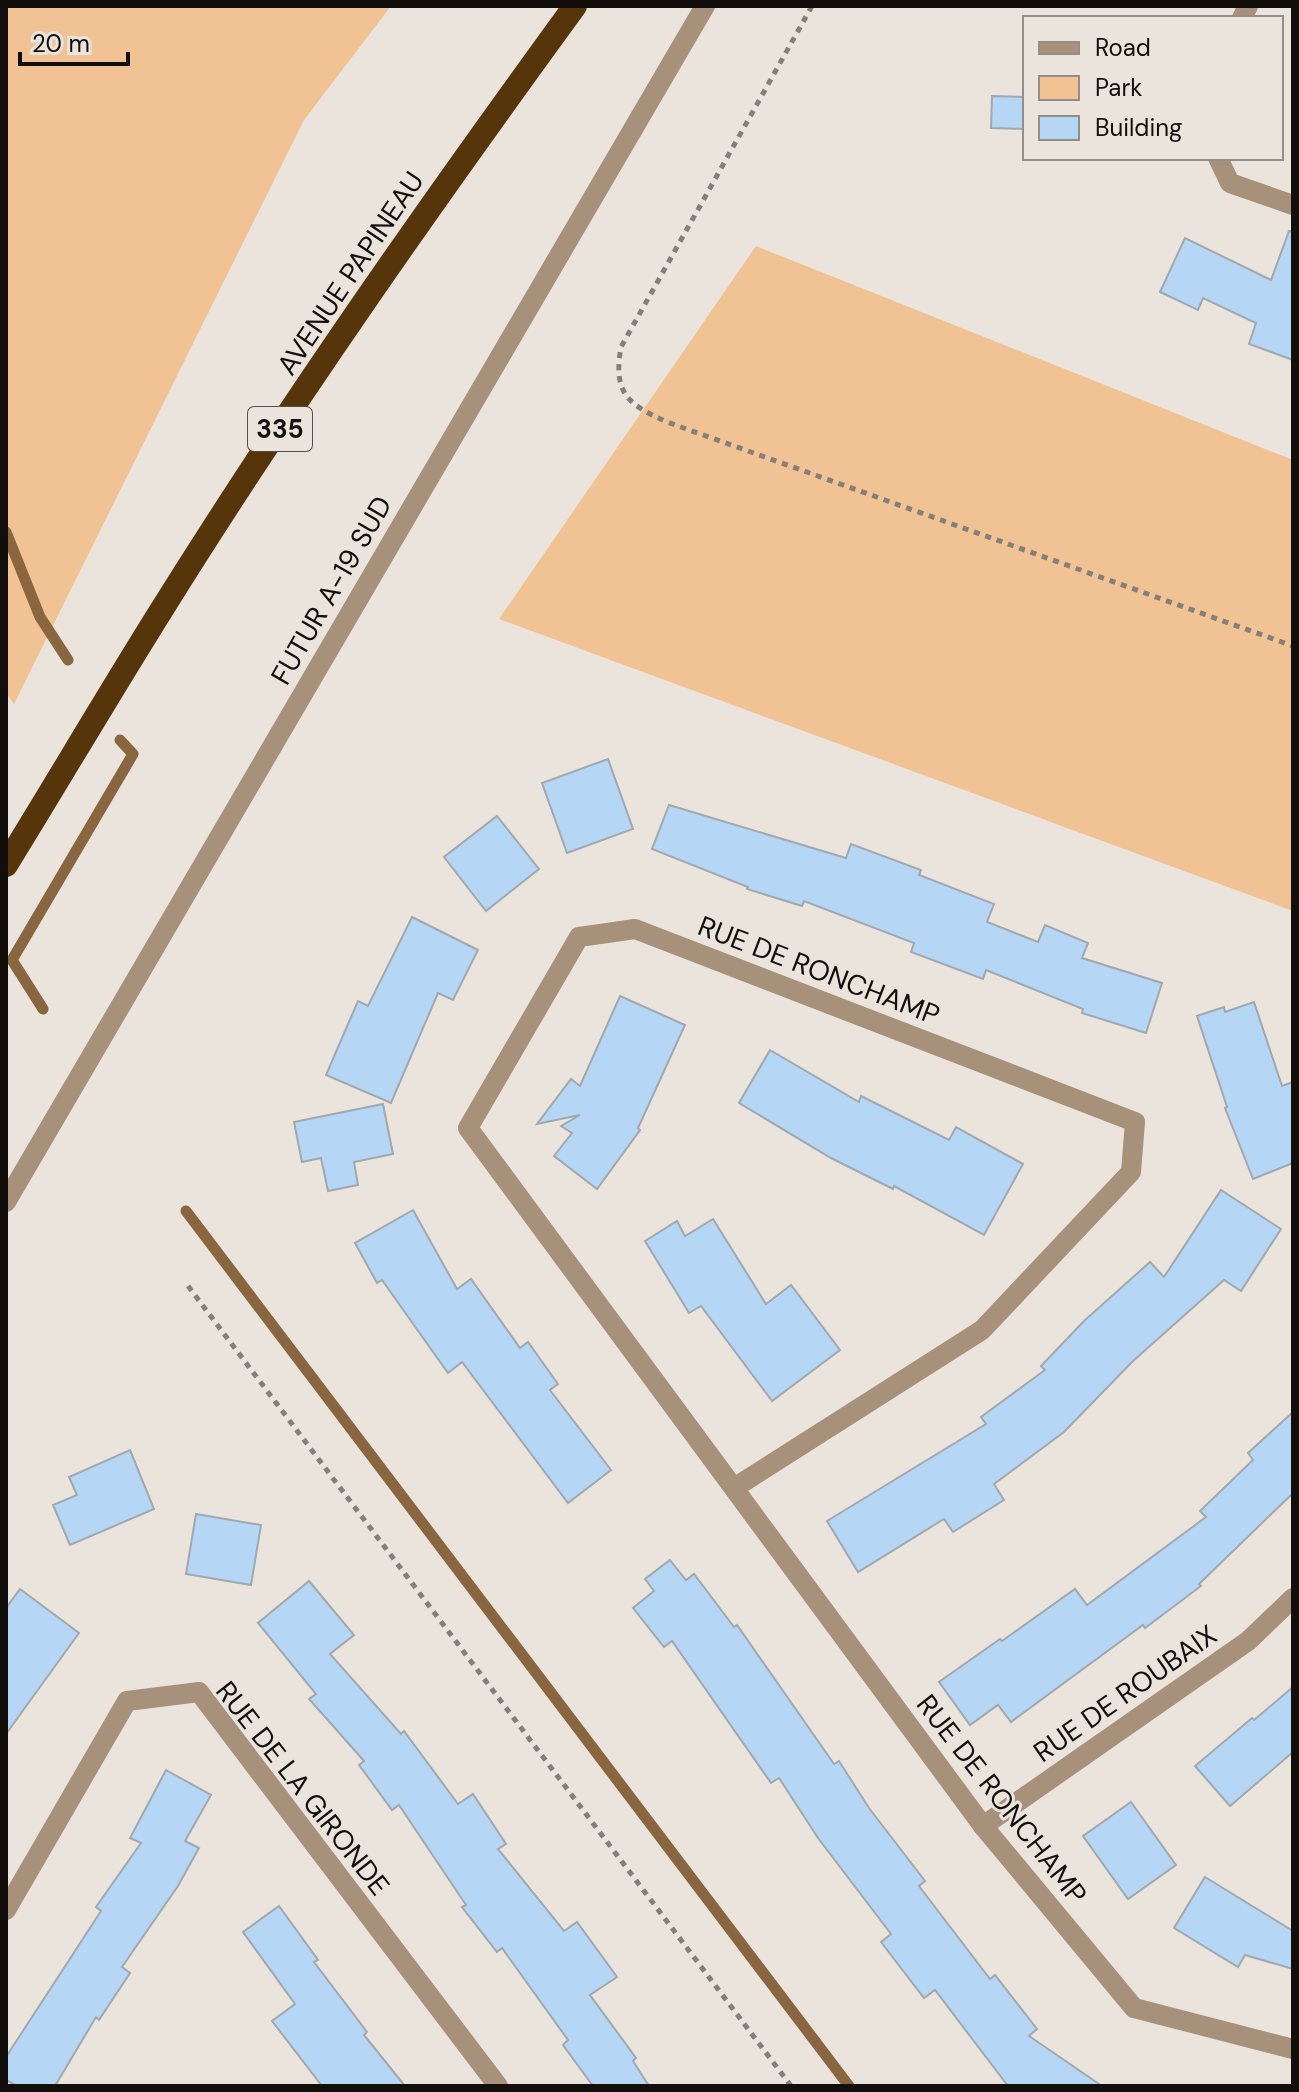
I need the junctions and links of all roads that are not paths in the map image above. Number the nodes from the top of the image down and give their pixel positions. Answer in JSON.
{"nodes":[{"id":1,"x":575,"y":6,"type":"edge"},
{"id":2,"x":705,"y":6,"type":"edge"},
{"id":3,"x":1219,"y":160,"type":"edge"},
{"id":4,"x":1293,"y":205,"type":"edge"},
{"id":5,"x":6,"y":865,"type":"edge"},
{"id":6,"x":6,"y":1202,"type":"edge"},
{"id":7,"x":734,"y":1488,"type":"junction"},
{"id":8,"x":1293,"y":1598,"type":"edge"},
{"id":9,"x":983,"y":1826,"type":"junction"},
{"id":10,"x":6,"y":1910,"type":"edge"},
{"id":11,"x":1293,"y":2049,"type":"edge"},
{"id":12,"x":498,"y":2086,"type":"edge"}],
"edges":[{"from":1,"to":5,"type":"highway","name":"AVENUE PAPINEAU","number":"335"},
{"from":2,"to":6,"type":"street","name":"FUTUR A-19 SUD"},
{"from":3,"to":4,"type":"street"},
{"from":7,"to":7,"type":"street","name":"RUE DE RONCHAMP"},
{"from":7,"to":9,"type":"street","name":"RUE DE RONCHAMP"},
{"from":8,"to":9,"type":"street","name":"RUE DE ROUBAIX"},
{"from":9,"to":11,"type":"street","name":"RUE DE RONCHAMP"},
{"from":10,"to":12,"type":"street","name":"RUE DE LA GIRONDE"}]}
